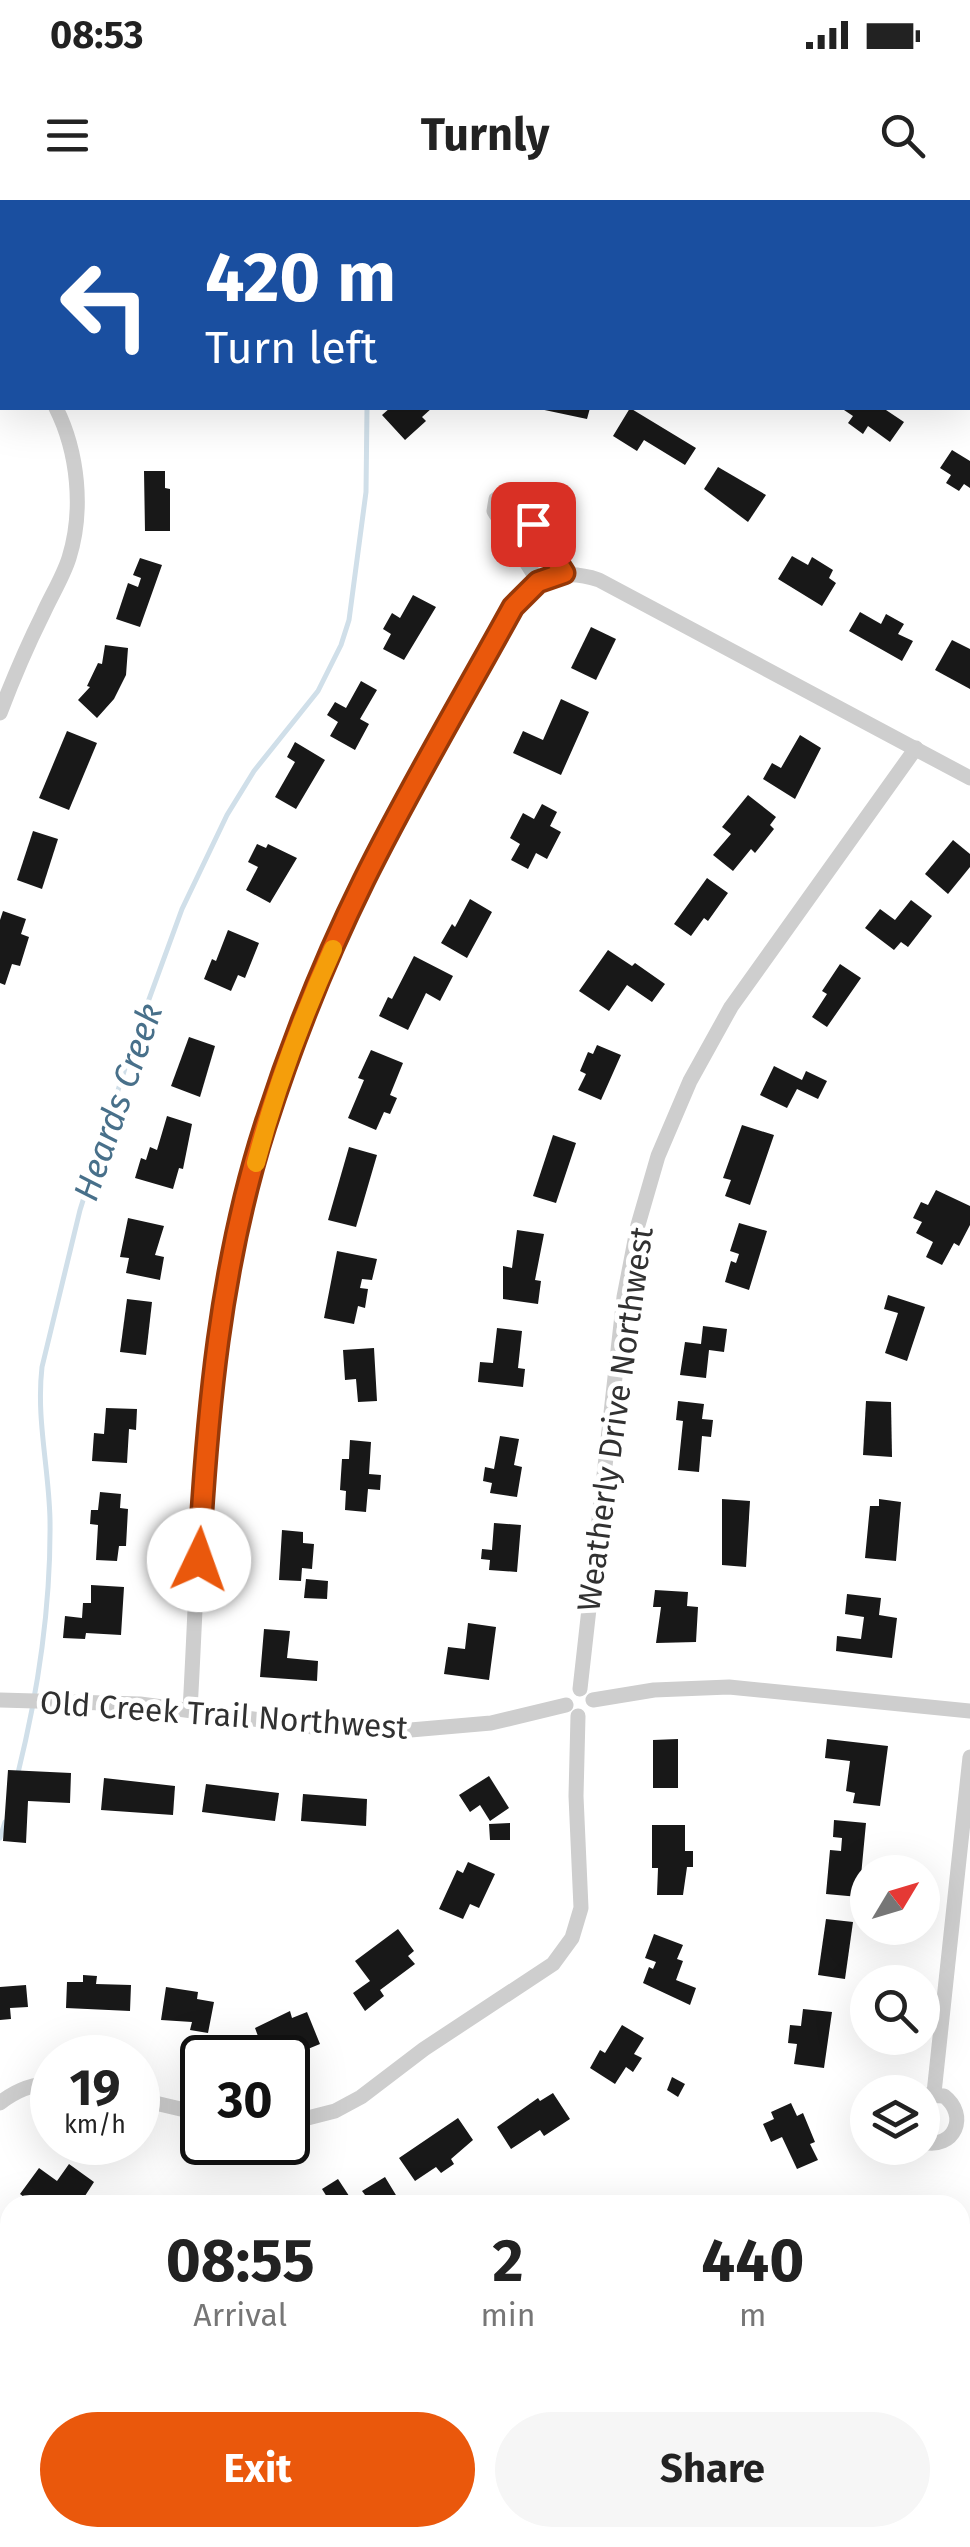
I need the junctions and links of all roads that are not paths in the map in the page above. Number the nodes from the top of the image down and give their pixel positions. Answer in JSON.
{"nodes":[{"id":1,"x":57,"y":410,"type":"edge"},
{"id":2,"x":564,"y":573,"type":"junction"},
{"id":3,"x":538,"y":582,"type":"junction"},
{"id":4,"x":0,"y":712,"type":"edge"},
{"id":5,"x":916,"y":748,"type":"junction"},
{"id":6,"x":970,"y":778,"type":"edge"},
{"id":7,"x":586,"y":1695,"type":"junction"},
{"id":8,"x":0,"y":1700,"type":"edge"},
{"id":9,"x":190,"y":1710,"type":"junction"},
{"id":10,"x":572,"y":1711,"type":"junction"},
{"id":11,"x":970,"y":1711,"type":"edge"},
{"id":12,"x":970,"y":1758,"type":"edge"},
{"id":13,"x":930,"y":2075,"type":"edge"},
{"id":14,"x":30,"y":2087,"type":"edge"},
{"id":15,"x":940,"y":2096,"type":"edge"},
{"id":16,"x":0,"y":2103,"type":"edge"},
{"id":17,"x":310,"y":2117,"type":"edge"},
{"id":18,"x":940,"y":2143,"type":"edge"}],
"edges":[{"from":1,"to":4,"type":"street"},
{"from":2,"to":3,"type":"street"},
{"from":2,"to":3,"type":"street"},
{"from":2,"to":5,"type":"street"},
{"from":3,"to":9,"type":"street"},
{"from":5,"to":6,"type":"street"},
{"from":5,"to":7,"type":"street","name":"Weatherly Drive Northwest"},
{"from":7,"to":10,"type":"street"},
{"from":7,"to":10,"type":"street"},
{"from":7,"to":11,"type":"street"},
{"from":8,"to":9,"type":"street","name":"Old Creek Trail Northwest"},
{"from":9,"to":10,"type":"street","name":"Old Creek Trail Northwest"},
{"from":10,"to":17,"type":"street"},
{"from":12,"to":13,"type":"street"},
{"from":14,"to":16,"type":"street"},
{"from":15,"to":18,"type":"street"}]}
